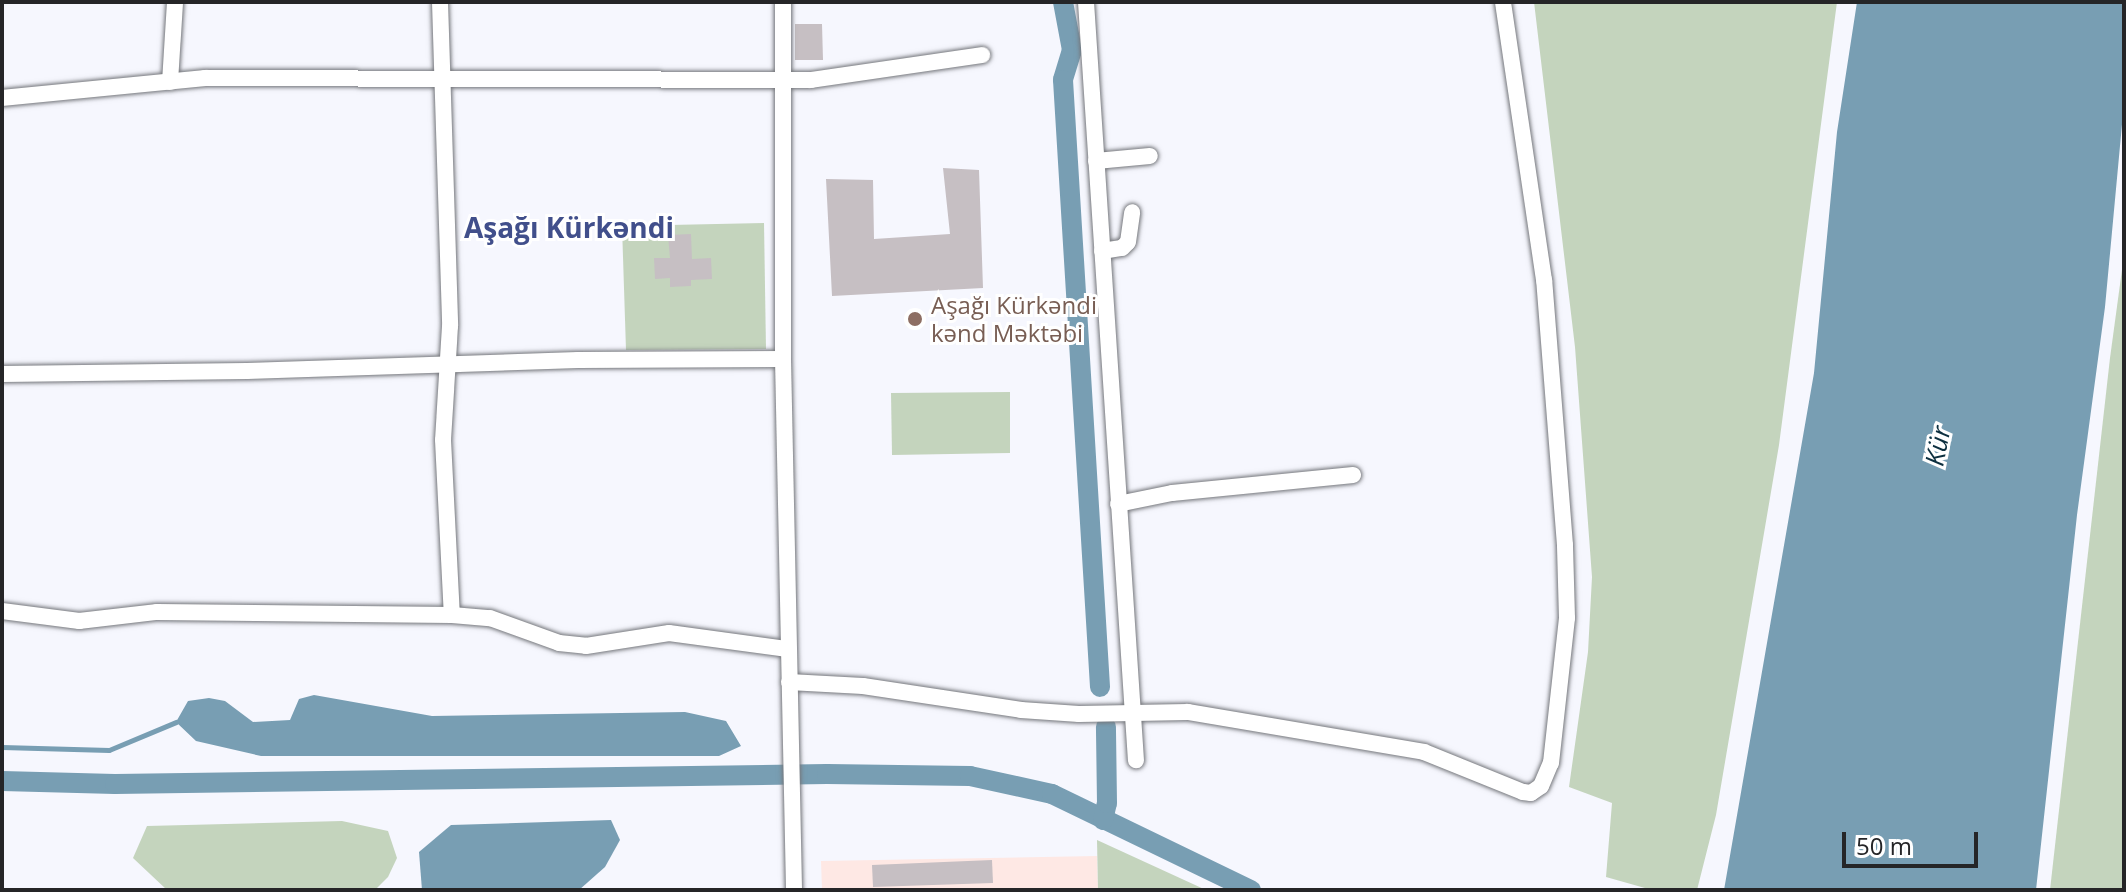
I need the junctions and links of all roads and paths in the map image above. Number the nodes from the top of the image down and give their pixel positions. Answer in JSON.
{"nodes":[{"id":1,"x":175,"y":2,"type":"edge"},
{"id":2,"x":440,"y":2,"type":"edge"},
{"id":3,"x":783,"y":2,"type":"edge"},
{"id":4,"x":1086,"y":2,"type":"edge"},
{"id":5,"x":1503,"y":2,"type":"edge"},
{"id":6,"x":982,"y":55,"type":"dead end"},
{"id":7,"x":444,"y":76,"type":"junction"},
{"id":8,"x":782,"y":80,"type":"junction"},
{"id":9,"x":170,"y":82,"type":"junction"},
{"id":10,"x":2,"y":98,"type":"edge"},
{"id":11,"x":1150,"y":156,"type":"dead end"},
{"id":12,"x":1096,"y":161,"type":"junction"},
{"id":13,"x":1132,"y":212,"type":"dead end"},
{"id":14,"x":1102,"y":251,"type":"junction"},
{"id":15,"x":783,"y":359,"type":"junction"},
{"id":16,"x":449,"y":364,"type":"junction"},
{"id":17,"x":2,"y":374,"type":"edge"},
{"id":18,"x":1353,"y":475,"type":"dead end"},
{"id":19,"x":1118,"y":504,"type":"junction"},
{"id":20,"x":2,"y":611,"type":"edge"},
{"id":21,"x":452,"y":615,"type":"junction"},
{"id":22,"x":788,"y":649,"type":"junction"},
{"id":23,"x":789,"y":682,"type":"junction"},
{"id":24,"x":1133,"y":712,"type":"junction"},
{"id":25,"x":1136,"y":760,"type":"dead end"},
{"id":26,"x":794,"y":890,"type":"edge"}],
"edges":[{"from":1,"to":9,"type":"street"},
{"from":2,"to":7,"type":"street"},
{"from":3,"to":8,"type":"street"},
{"from":4,"to":12,"type":"street"},
{"from":5,"to":24,"type":"street"},
{"from":6,"to":8,"type":"street"},
{"from":7,"to":8,"type":"street"},
{"from":7,"to":9,"type":"street"},
{"from":7,"to":16,"type":"street"},
{"from":8,"to":15,"type":"street"},
{"from":9,"to":10,"type":"street"},
{"from":11,"to":12,"type":"street"},
{"from":12,"to":14,"type":"street"},
{"from":13,"to":14,"type":"street"},
{"from":14,"to":19,"type":"street"},
{"from":15,"to":16,"type":"street"},
{"from":15,"to":22,"type":"street"},
{"from":16,"to":17,"type":"street"},
{"from":16,"to":21,"type":"street"},
{"from":18,"to":19,"type":"street"},
{"from":19,"to":24,"type":"street"},
{"from":20,"to":21,"type":"street"},
{"from":21,"to":22,"type":"street"},
{"from":22,"to":23,"type":"street"},
{"from":23,"to":24,"type":"street"},
{"from":23,"to":26,"type":"street"},
{"from":24,"to":25,"type":"street"}]}
